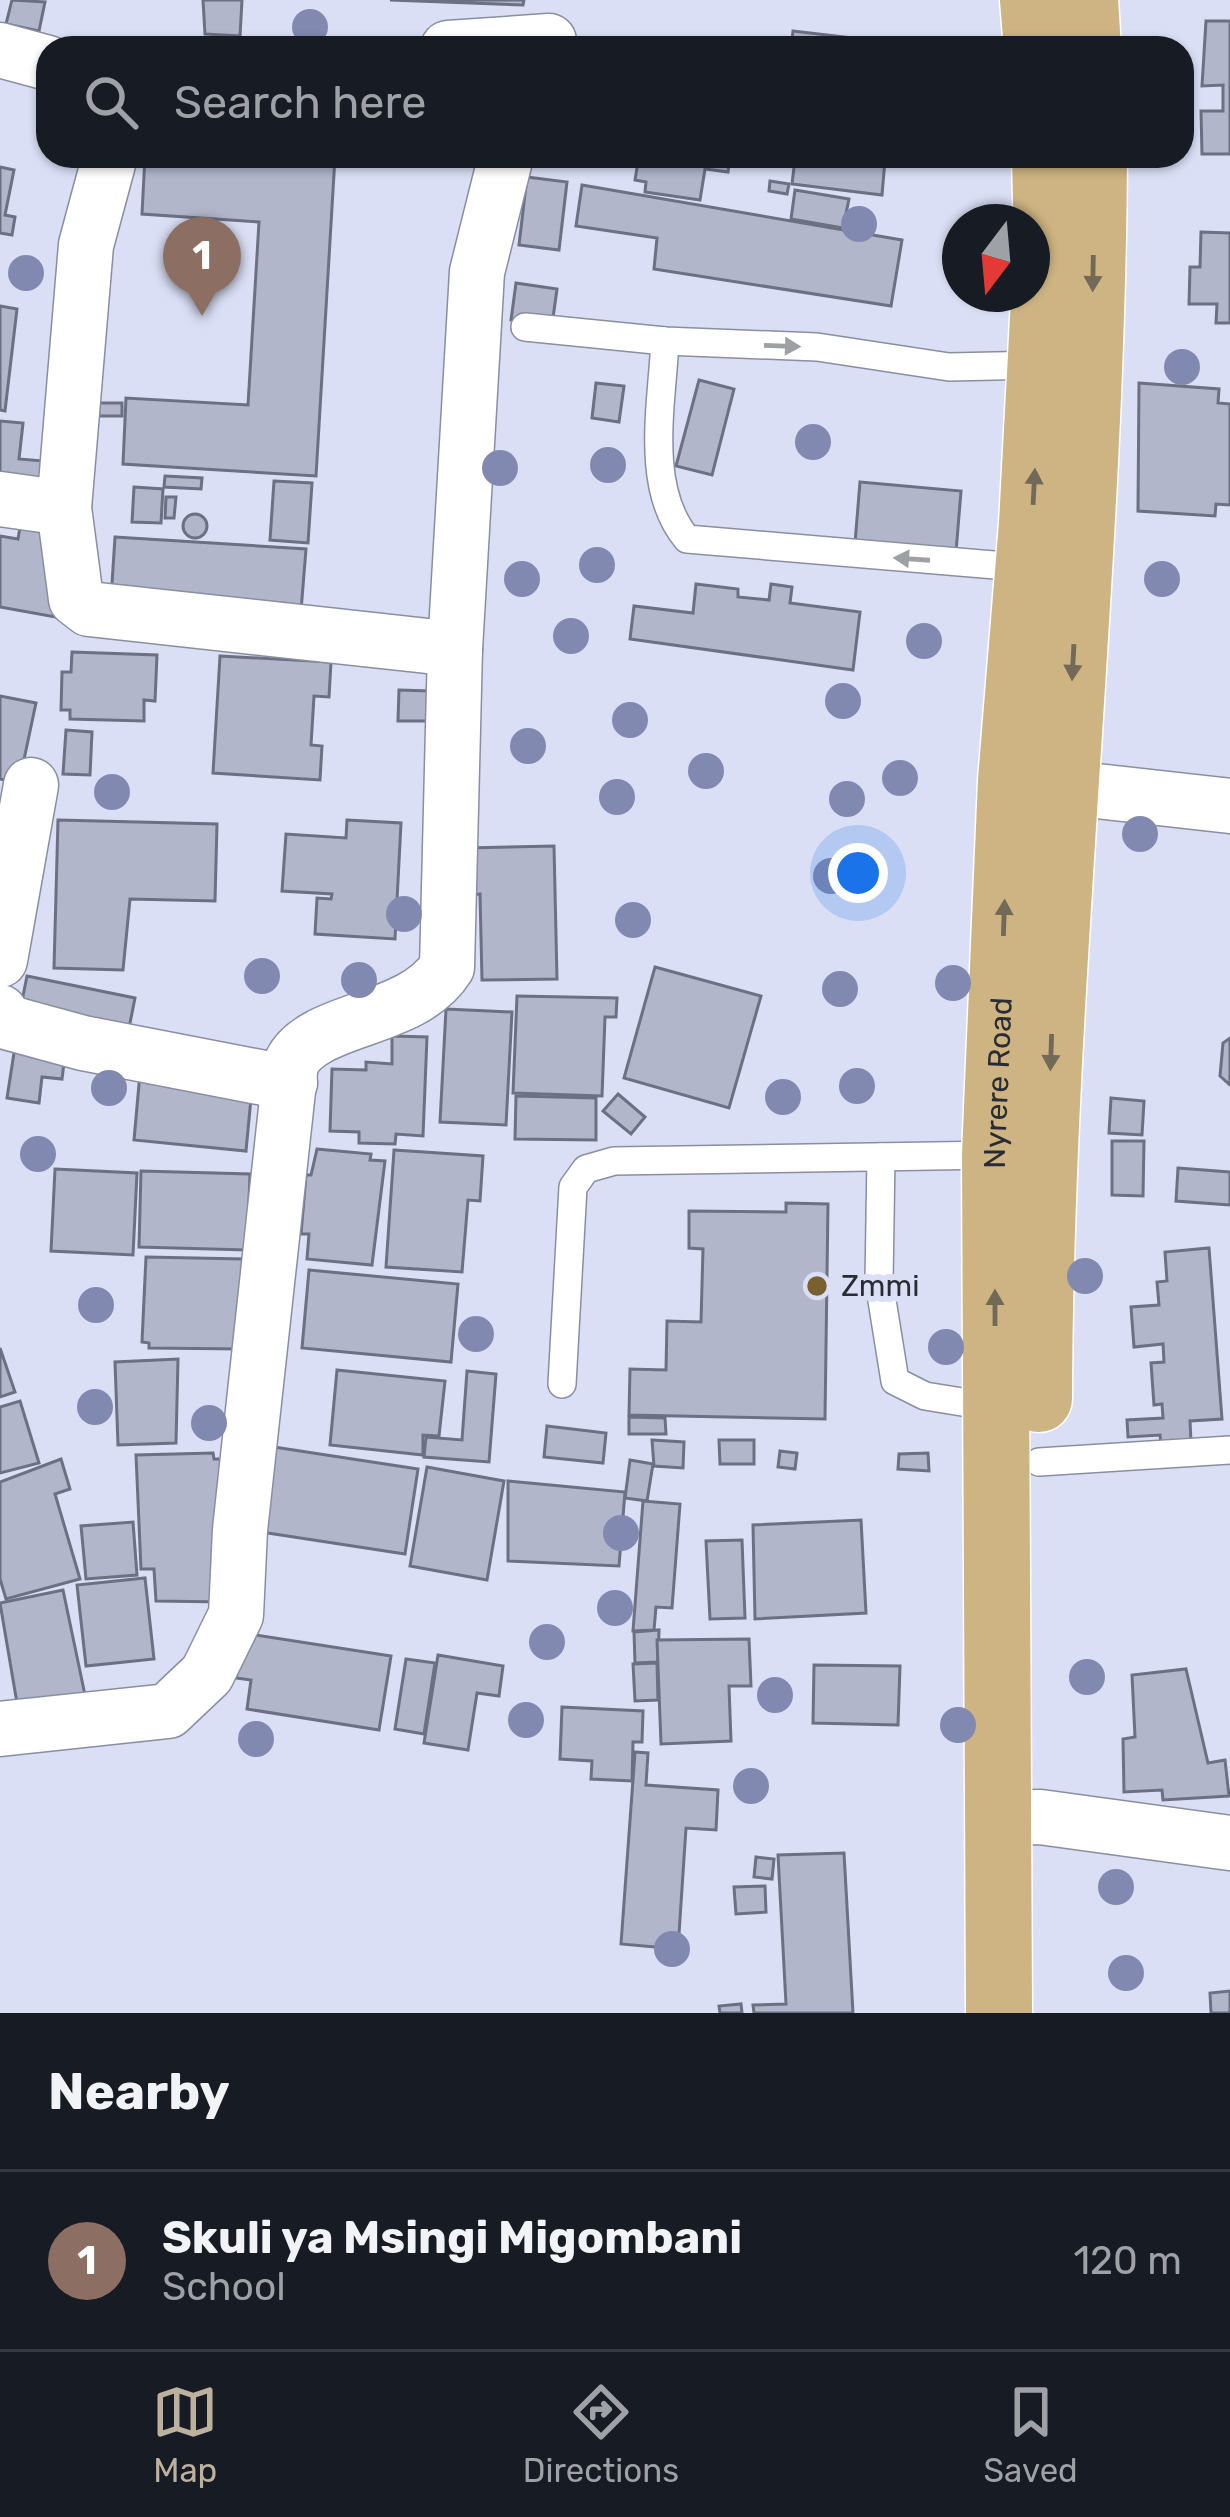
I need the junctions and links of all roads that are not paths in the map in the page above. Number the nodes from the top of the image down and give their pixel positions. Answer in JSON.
{"nodes":[{"id":1,"x":1033,"y":0,"type":"edge"},
{"id":2,"x":1085,"y":0,"type":"edge"},
{"id":3,"x":553,"y":30,"type":"edge"},
{"id":4,"x":518,"y":36,"type":"edge"},
{"id":5,"x":1036,"y":36,"type":"edge"},
{"id":6,"x":1087,"y":36,"type":"edge"},
{"id":7,"x":0,"y":50,"type":"edge"},
{"id":8,"x":36,"y":60,"type":"edge"},
{"id":9,"x":107,"y":168,"type":"edge"},
{"id":10,"x":503,"y":168,"type":"edge"},
{"id":11,"x":1045,"y":168,"type":"edge"},
{"id":12,"x":1094,"y":168,"type":"edge"},
{"id":13,"x":525,"y":328,"type":"dead end"},
{"id":14,"x":665,"y":341,"type":"junction"},
{"id":15,"x":1040,"y":364,"type":"junction"},
{"id":16,"x":0,"y":499,"type":"edge"},
{"id":17,"x":64,"y":508,"type":"junction"},
{"id":18,"x":1029,"y":568,"type":"junction"},
{"id":19,"x":455,"y":650,"type":"junction"},
{"id":20,"x":31,"y":784,"type":"dead end"},
{"id":21,"x":1039,"y":784,"type":"junction"},
{"id":22,"x":1230,"y":806,"type":"edge"},
{"id":23,"x":0,"y":960,"type":"edge"},
{"id":24,"x":0,"y":1012,"type":"edge"},
{"id":25,"x":290,"y":1083,"type":"junction"},
{"id":26,"x":1021,"y":1156,"type":"junction"},
{"id":27,"x":881,"y":1157,"type":"junction"},
{"id":28,"x":562,"y":1384,"type":"dead end"},
{"id":29,"x":1025,"y":1426,"type":"junction"},
{"id":30,"x":1230,"y":1450,"type":"edge"},
{"id":31,"x":0,"y":1730,"type":"edge"},
{"id":32,"x":1020,"y":1817,"type":"junction"},
{"id":33,"x":1230,"y":1843,"type":"edge"},
{"id":34,"x":999,"y":2013,"type":"edge"},
{"id":35,"x":1042,"y":2013,"type":"edge"}],
"edges":[{"from":1,"to":5,"type":"main road"},
{"from":2,"to":6,"type":"main road"},
{"from":3,"to":4,"type":"street"},
{"from":7,"to":8,"type":"street"},
{"from":9,"to":17,"type":"street"},
{"from":10,"to":19,"type":"street"},
{"from":11,"to":15,"type":"main road","name":"Nyrere Road"},
{"from":12,"to":21,"type":"main road","name":"Nyrere Road","one_way":true},
{"from":13,"to":14,"type":"lane"},
{"from":14,"to":15,"type":"lane","one_way":true},
{"from":18,"to":14,"type":"lane","one_way":true},
{"from":18,"to":15,"type":"main road","name":"Nyrere Road","one_way":true},
{"from":16,"to":17,"type":"street"},
{"from":17,"to":19,"type":"street"},
{"from":18,"to":21,"type":"main road","name":"Nyrere Road"},
{"from":19,"to":25,"type":"street"},
{"from":20,"to":23,"type":"street"},
{"from":21,"to":22,"type":"street"},
{"from":21,"to":26,"type":"main road","name":"Nyrere Road"},
{"from":24,"to":25,"type":"street"},
{"from":25,"to":31,"type":"street"},
{"from":26,"to":27,"type":"lane"},
{"from":26,"to":29,"type":"main road","name":"Nyrere Road"},
{"from":27,"to":28,"type":"lane"},
{"from":27,"to":29,"type":"lane"},
{"from":29,"to":30,"type":"lane"},
{"from":29,"to":32,"type":"main road","name":"Nyrere Road"},
{"from":32,"to":33,"type":"street"},
{"from":32,"to":34,"type":"main road","name":"Nyrere Road"},
{"from":32,"to":35,"type":"main road","name":"Nyrere Road"}]}
